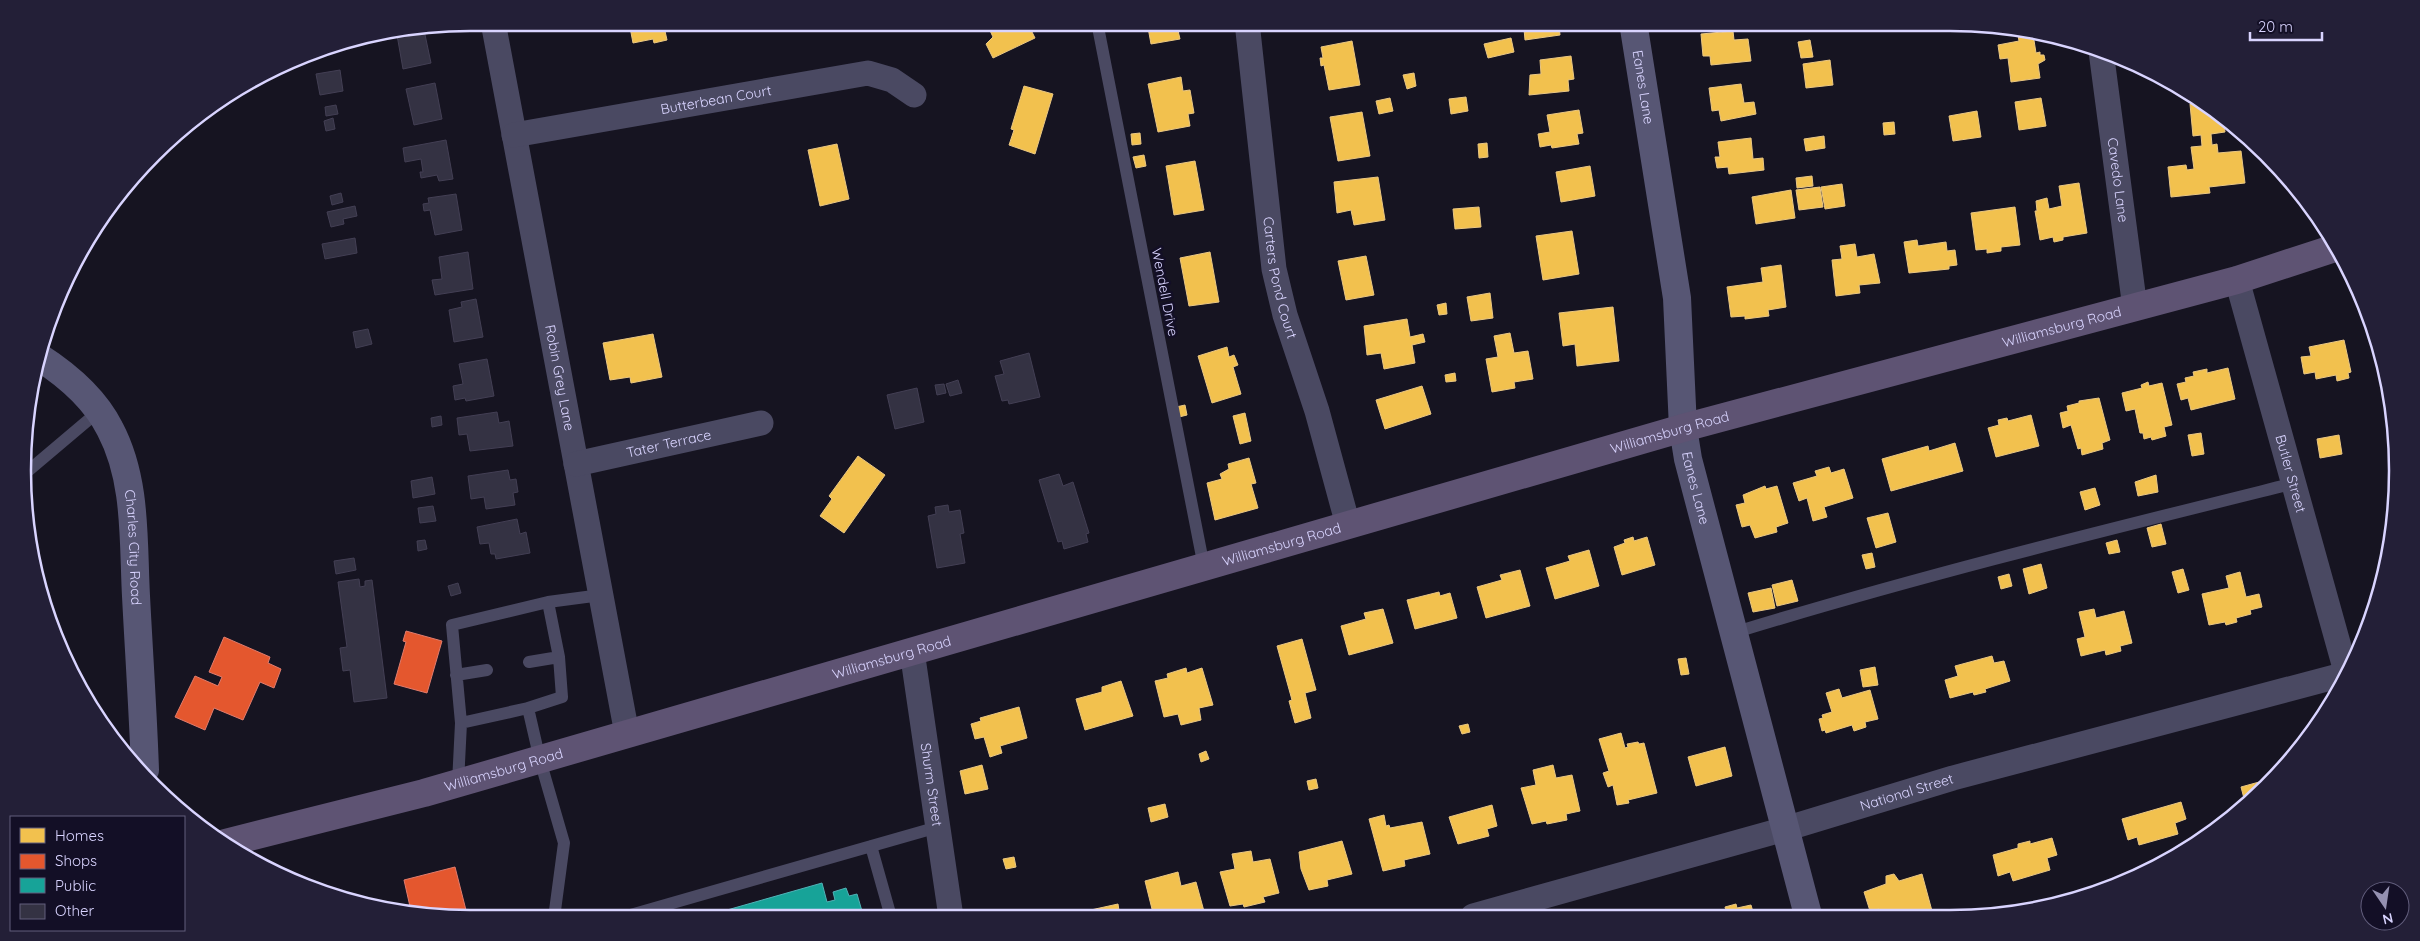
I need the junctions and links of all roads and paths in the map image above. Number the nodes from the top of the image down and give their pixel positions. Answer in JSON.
{"nodes":[{"id":1,"x":495,"y":31,"type":"edge"},
{"id":2,"x":1099,"y":31,"type":"edge"},
{"id":3,"x":1248,"y":31,"type":"edge"},
{"id":4,"x":1635,"y":31,"type":"edge"},
{"id":5,"x":2102,"y":59,"type":"edge"},
{"id":6,"x":914,"y":95,"type":"dead end"},
{"id":7,"x":514,"y":135,"type":"junction"},
{"id":8,"x":2329,"y":250,"type":"edge"},
{"id":9,"x":2237,"y":280,"type":"junction"},
{"id":10,"x":2135,"y":308,"type":"junction"},
{"id":11,"x":45,"y":362,"type":"edge"},
{"id":12,"x":100,"y":411,"type":"junction"},
{"id":13,"x":761,"y":423,"type":"dead end"},
{"id":14,"x":1683,"y":428,"type":"junction"},
{"id":15,"x":576,"y":464,"type":"junction"},
{"id":16,"x":31,"y":468,"type":"edge"},
{"id":17,"x":2295,"y":483,"type":"junction"},
{"id":18,"x":1348,"y":525,"type":"junction"},
{"id":19,"x":1204,"y":567,"type":"junction"},
{"id":20,"x":601,"y":595,"type":"junction"},
{"id":21,"x":548,"y":602,"type":"junction"},
{"id":22,"x":1733,"y":633,"type":"junction"},
{"id":23,"x":912,"y":651,"type":"junction"},
{"id":24,"x":558,"y":657,"type":"junction"},
{"id":25,"x":529,"y":662,"type":"dead end"},
{"id":26,"x":2344,"y":662,"type":"edge"},
{"id":27,"x":487,"y":670,"type":"dead end"},
{"id":28,"x":456,"y":675,"type":"junction"},
{"id":29,"x":2337,"y":676,"type":"edge"},
{"id":30,"x":528,"y":708,"type":"junction"},
{"id":31,"x":461,"y":723,"type":"junction"},
{"id":32,"x":627,"y":734,"type":"junction"},
{"id":33,"x":540,"y":760,"type":"junction"},
{"id":34,"x":145,"y":765,"type":"edge"},
{"id":35,"x":458,"y":784,"type":"junction"},
{"id":36,"x":938,"y":827,"type":"junction"},
{"id":37,"x":1785,"y":829,"type":"junction"},
{"id":38,"x":234,"y":841,"type":"edge"},
{"id":39,"x":871,"y":846,"type":"junction"},
{"id":40,"x":555,"y":910,"type":"edge"},
{"id":41,"x":648,"y":910,"type":"edge"},
{"id":42,"x":889,"y":910,"type":"edge"},
{"id":43,"x":950,"y":910,"type":"edge"},
{"id":44,"x":1495,"y":910,"type":"edge"},
{"id":45,"x":1807,"y":910,"type":"edge"}],
"edges":[{"from":1,"to":7,"type":"street","name":"Robin Grey Lane"},
{"from":2,"to":19,"type":"lane","name":"Wendell Drive"},
{"from":3,"to":18,"type":"street","name":"Carters Pond Court"},
{"from":4,"to":14,"type":"street","name":"Eanes Lane"},
{"from":5,"to":10,"type":"street","name":"Cavedo Lane"},
{"from":6,"to":7,"type":"street","name":"Butterbean Court"},
{"from":7,"to":15,"type":"street","name":"Robin Grey Lane"},
{"from":8,"to":9,"type":"main road","name":"Williamsburg Road"},
{"from":9,"to":10,"type":"main road","name":"Williamsburg Road"},
{"from":9,"to":17,"type":"street","name":"Butler Street"},
{"from":10,"to":14,"type":"main road","name":"Williamsburg Road"},
{"from":11,"to":12,"type":"street","name":"Charles City Road"},
{"from":12,"to":16,"type":"lane"},
{"from":12,"to":34,"type":"street","name":"Charles City Road"},
{"from":13,"to":15,"type":"street","name":"Tater Terrace"},
{"from":14,"to":18,"type":"main road","name":"Williamsburg Road"},
{"from":14,"to":22,"type":"street","name":"Eanes Lane"},
{"from":15,"to":20,"type":"street","name":"Robin Grey Lane"},
{"from":17,"to":22,"type":"lane"},
{"from":17,"to":26,"type":"street","name":"Butler Street"},
{"from":18,"to":19,"type":"main road","name":"Williamsburg Road"},
{"from":19,"to":23,"type":"main road","name":"Williamsburg Road"},
{"from":20,"to":21,"type":"lane"},
{"from":20,"to":32,"type":"street","name":"Robin Grey Lane"},
{"from":21,"to":24,"type":"lane"},
{"from":21,"to":28,"type":"lane"},
{"from":22,"to":37,"type":"street","name":"Eanes Lane"},
{"from":23,"to":32,"type":"main road","name":"Williamsburg Road"},
{"from":23,"to":36,"type":"street","name":"Shurm Street"},
{"from":24,"to":25,"type":"lane"},
{"from":24,"to":30,"type":"lane"},
{"from":27,"to":28,"type":"lane"},
{"from":28,"to":31,"type":"lane"},
{"from":29,"to":37,"type":"street","name":"National Street"},
{"from":30,"to":31,"type":"lane"},
{"from":30,"to":33,"type":"lane"},
{"from":31,"to":35,"type":"lane"},
{"from":32,"to":33,"type":"main road","name":"Williamsburg Road"},
{"from":33,"to":35,"type":"main road","name":"Williamsburg Road"},
{"from":33,"to":40,"type":"lane"},
{"from":35,"to":38,"type":"main road","name":"Williamsburg Road"},
{"from":36,"to":39,"type":"lane"},
{"from":36,"to":43,"type":"street","name":"Shurm Street"},
{"from":37,"to":44,"type":"street","name":"National Street"},
{"from":37,"to":45,"type":"street","name":"Eanes Lane"},
{"from":39,"to":41,"type":"lane"},
{"from":39,"to":42,"type":"lane"}]}
